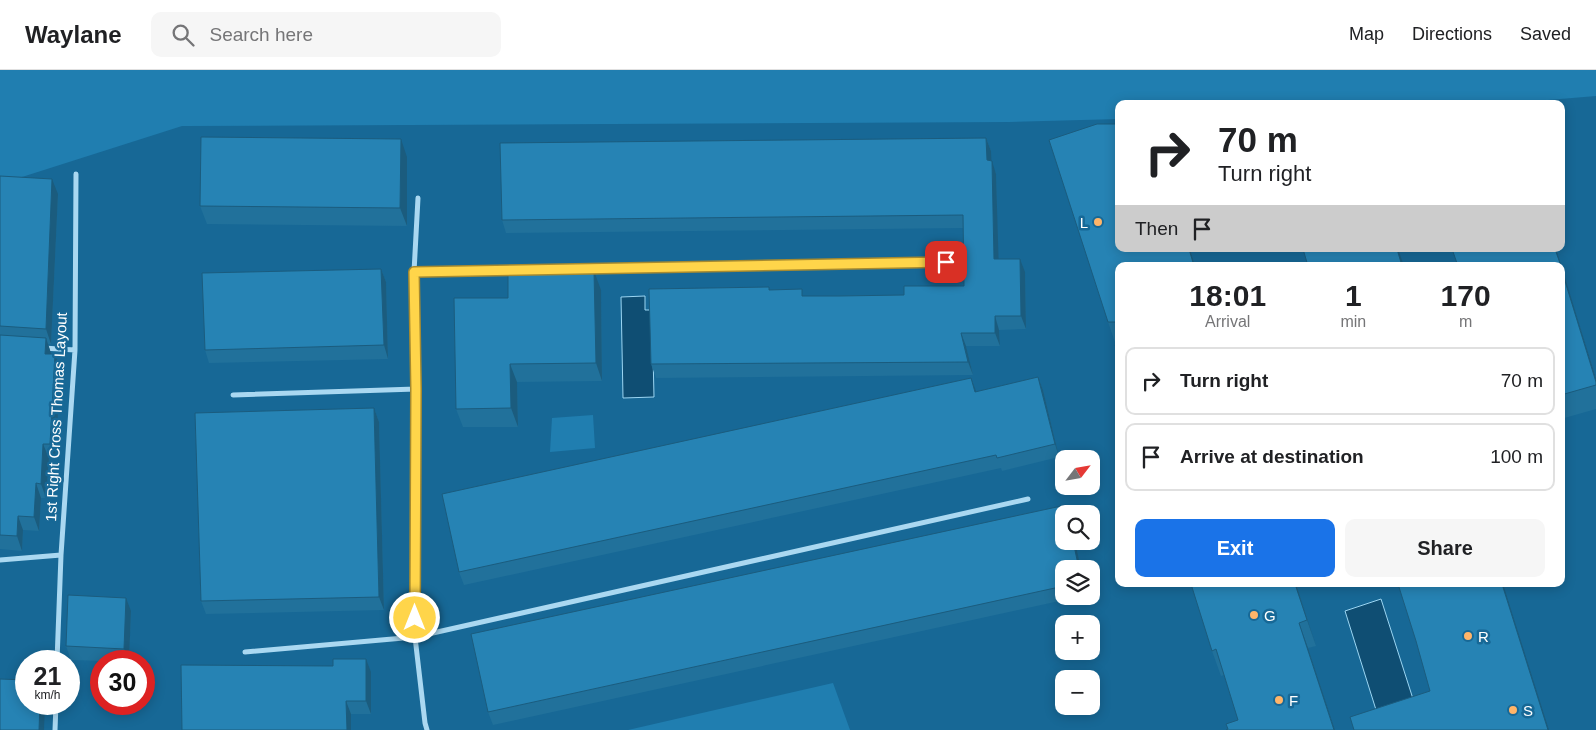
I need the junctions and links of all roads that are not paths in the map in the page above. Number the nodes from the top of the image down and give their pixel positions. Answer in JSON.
{"nodes":[{"id":1,"x":76,"y":174,"type":"dead end"},
{"id":2,"x":418,"y":198,"type":"dead end"},
{"id":3,"x":965,"y":262,"type":"edge"},
{"id":4,"x":414,"y":272,"type":"junction"},
{"id":5,"x":37,"y":348,"type":"edge"},
{"id":6,"x":75,"y":350,"type":"junction"},
{"id":7,"x":416,"y":389,"type":"junction"},
{"id":8,"x":233,"y":395,"type":"dead end"},
{"id":9,"x":1028,"y":499,"type":"dead end"},
{"id":10,"x":61,"y":555,"type":"junction"},
{"id":11,"x":0,"y":560,"type":"edge"},
{"id":12,"x":415,"y":637,"type":"junction"},
{"id":13,"x":57,"y":650,"type":"edge"},
{"id":14,"x":245,"y":652,"type":"dead end"},
{"id":15,"x":56,"y":715,"type":"edge"},
{"id":16,"x":55,"y":730,"type":"edge"},
{"id":17,"x":427,"y":730,"type":"edge"}],
"edges":[{"from":1,"to":6,"type":"street","name":"1st Right Cross Thomas Layout"},
{"from":2,"to":4,"type":"street"},
{"from":3,"to":4,"type":"street"},
{"from":4,"to":7,"type":"street"},
{"from":5,"to":6,"type":"street"},
{"from":6,"to":10,"type":"street","name":"1st Right Cross Thomas Layout"},
{"from":7,"to":8,"type":"street"},
{"from":7,"to":12,"type":"street"},
{"from":9,"to":12,"type":"street"},
{"from":10,"to":11,"type":"street"},
{"from":10,"to":13,"type":"street","name":"1st Right Cross Thomas Layout"},
{"from":12,"to":14,"type":"street"},
{"from":12,"to":17,"type":"street"},
{"from":15,"to":16,"type":"street"}]}
